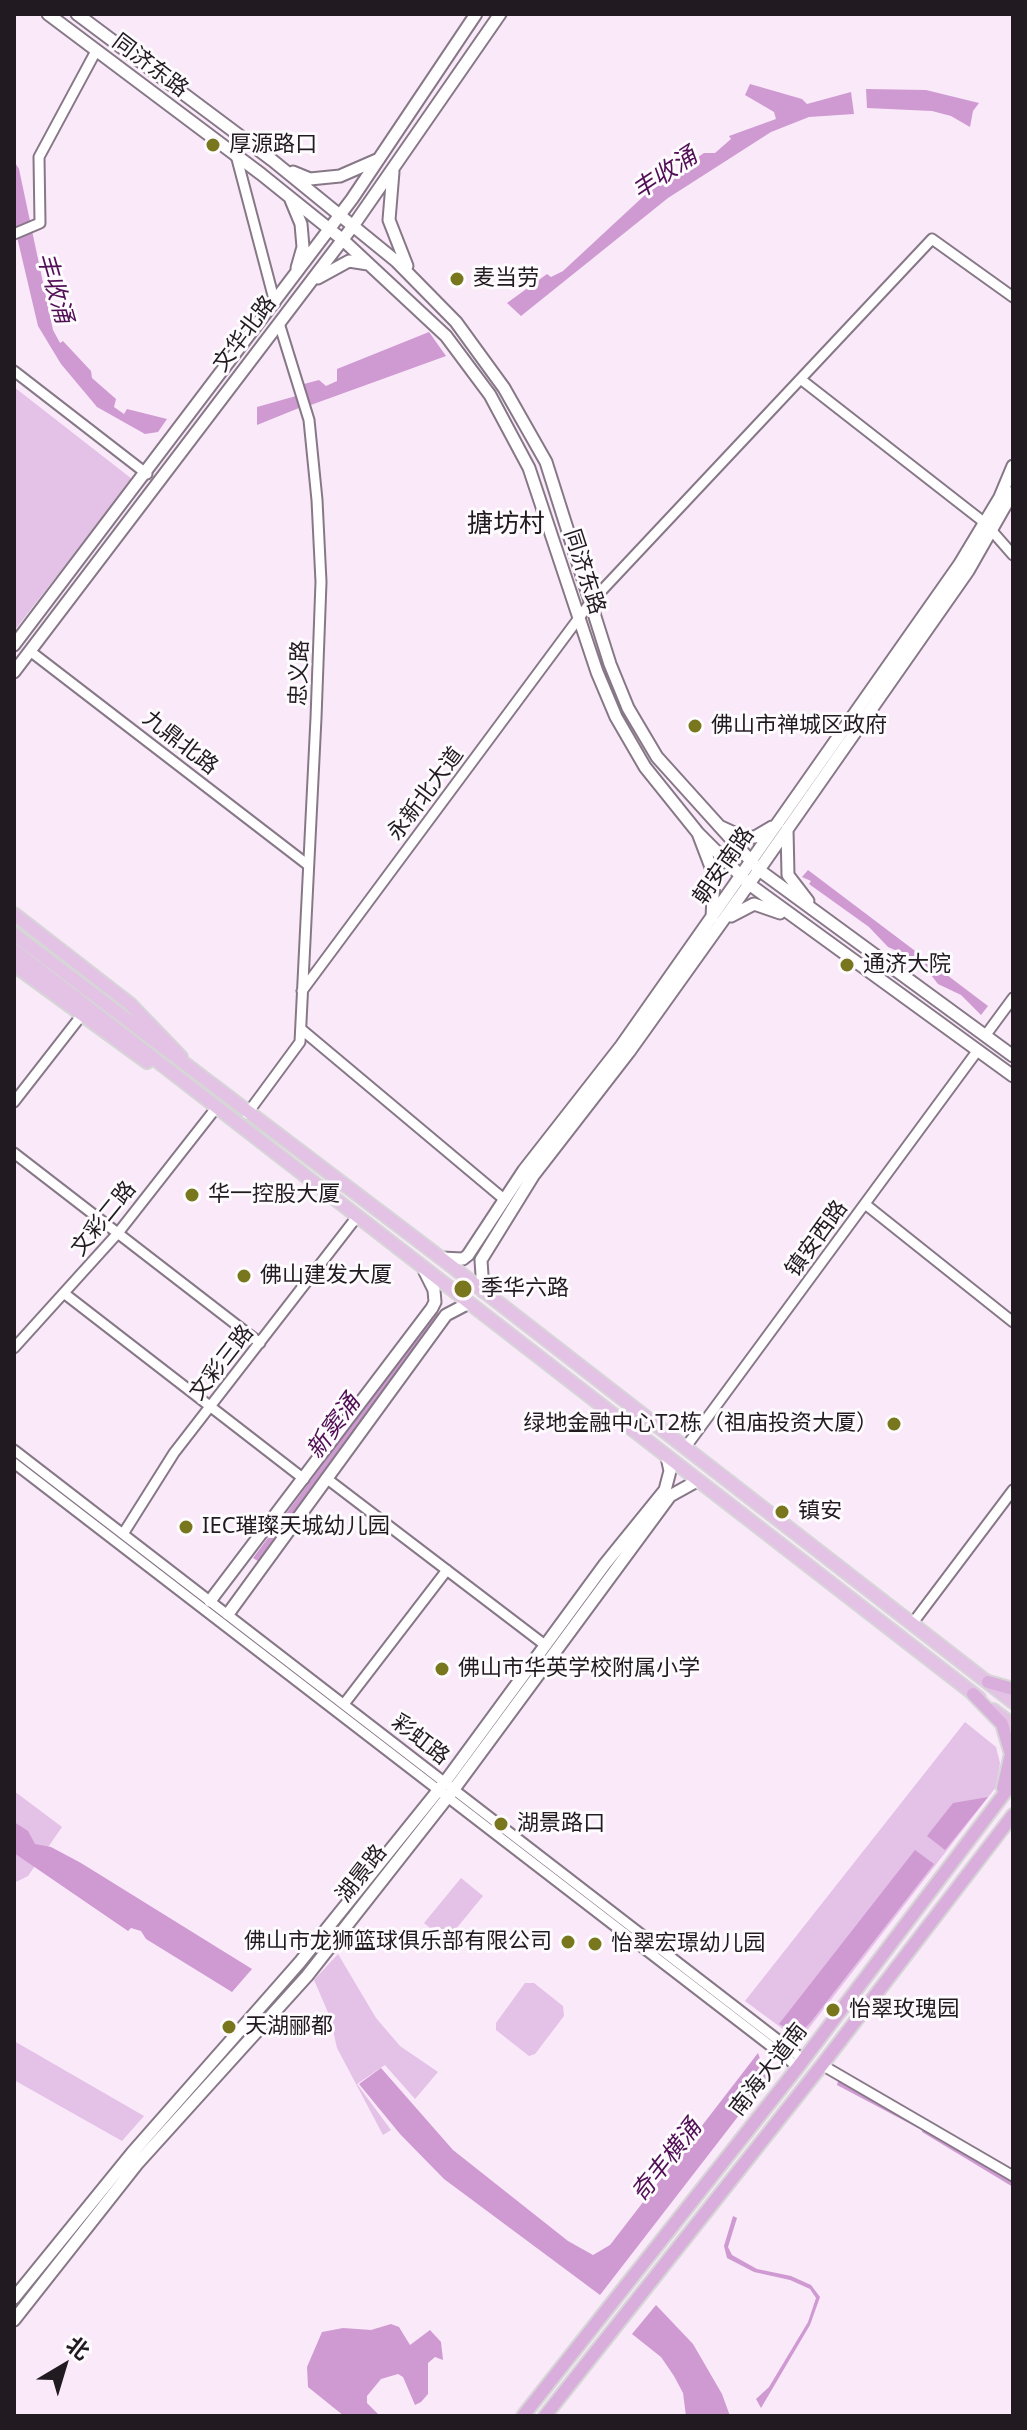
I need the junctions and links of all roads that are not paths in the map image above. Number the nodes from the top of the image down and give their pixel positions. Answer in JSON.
{"nodes":[{"id":1,"x":48,"y":14,"type":"edge"},
{"id":2,"x":77,"y":14,"type":"edge"},
{"id":3,"x":476,"y":14,"type":"edge"},
{"id":4,"x":500,"y":14,"type":"edge"},
{"id":5,"x":96,"y":51,"type":"junction"},
{"id":6,"x":236,"y":155,"type":"junction"},
{"id":7,"x":379,"y":159,"type":"junction"},
{"id":8,"x":394,"y":167,"type":"junction"},
{"id":9,"x":282,"y":168,"type":"junction"},
{"id":10,"x":289,"y":196,"type":"junction"},
{"id":11,"x":340,"y":215,"type":"junction"},
{"id":12,"x":353,"y":226,"type":"junction"},
{"id":13,"x":330,"y":229,"type":"junction"},
{"id":14,"x":14,"y":234,"type":"edge"},
{"id":15,"x":343,"y":240,"type":"junction"},
{"id":16,"x":370,"y":264,"type":"junction"},
{"id":17,"x":295,"y":276,"type":"junction"},
{"id":18,"x":412,"y":278,"type":"junction"},
{"id":19,"x":308,"y":285,"type":"junction"},
{"id":20,"x":1013,"y":297,"type":"edge"},
{"id":21,"x":275,"y":303,"type":"junction"},
{"id":22,"x":279,"y":323,"type":"junction"},
{"id":23,"x":14,"y":371,"type":"edge"},
{"id":24,"x":803,"y":381,"type":"junction"},
{"id":25,"x":1013,"y":466,"type":"edge"},
{"id":26,"x":147,"y":474,"type":"junction"},
{"id":27,"x":1013,"y":492,"type":"edge"},
{"id":28,"x":989,"y":527,"type":"junction"},
{"id":29,"x":1013,"y":555,"type":"edge"},
{"id":30,"x":590,"y":603,"type":"junction"},
{"id":31,"x":578,"y":619,"type":"junction"},
{"id":32,"x":14,"y":645,"type":"edge"},
{"id":33,"x":30,"y":651,"type":"junction"},
{"id":34,"x":14,"y":672,"type":"edge"},
{"id":35,"x":713,"y":822,"type":"junction"},
{"id":36,"x":783,"y":824,"type":"junction"},
{"id":37,"x":698,"y":833,"type":"junction"},
{"id":38,"x":308,"y":865,"type":"junction"},
{"id":39,"x":755,"y":866,"type":"junction"},
{"id":40,"x":745,"y":880,"type":"junction"},
{"id":41,"x":14,"y":914,"type":"edge"},
{"id":42,"x":821,"y":916,"type":"junction"},
{"id":43,"x":717,"y":921,"type":"junction"},
{"id":44,"x":797,"y":921,"type":"junction"},
{"id":45,"x":14,"y":934,"type":"edge"},
{"id":46,"x":14,"y":950,"type":"edge"},
{"id":47,"x":14,"y":965,"type":"edge"},
{"id":48,"x":302,"y":991,"type":"junction"},
{"id":49,"x":1013,"y":998,"type":"edge"},
{"id":50,"x":81,"y":1016,"type":"junction"},
{"id":51,"x":301,"y":1029,"type":"junction"},
{"id":52,"x":985,"y":1036,"type":"junction"},
{"id":53,"x":978,"y":1050,"type":"junction"},
{"id":54,"x":1013,"y":1056,"type":"edge"},
{"id":55,"x":1013,"y":1076,"type":"edge"},
{"id":56,"x":193,"y":1080,"type":"junction"},
{"id":57,"x":14,"y":1102,"type":"edge"},
{"id":58,"x":216,"y":1108,"type":"junction"},
{"id":59,"x":247,"y":1114,"type":"junction"},
{"id":60,"x":14,"y":1153,"type":"edge"},
{"id":61,"x":505,"y":1200,"type":"junction"},
{"id":62,"x":865,"y":1204,"type":"junction"},
{"id":63,"x":356,"y":1218,"type":"junction"},
{"id":64,"x":118,"y":1233,"type":"junction"},
{"id":65,"x":441,"y":1258,"type":"junction"},
{"id":66,"x":425,"y":1272,"type":"junction"},
{"id":67,"x":483,"y":1291,"type":"junction"},
{"id":68,"x":65,"y":1294,"type":"junction"},
{"id":69,"x":467,"y":1304,"type":"junction"},
{"id":70,"x":432,"y":1308,"type":"junction"},
{"id":71,"x":443,"y":1319,"type":"junction"},
{"id":72,"x":1013,"y":1322,"type":"edge"},
{"id":73,"x":260,"y":1343,"type":"junction"},
{"id":74,"x":14,"y":1348,"type":"edge"},
{"id":75,"x":211,"y":1407,"type":"junction"},
{"id":76,"x":685,"y":1448,"type":"junction"},
{"id":77,"x":14,"y":1450,"type":"edge"},
{"id":78,"x":667,"y":1457,"type":"junction"},
{"id":79,"x":14,"y":1463,"type":"edge"},
{"id":80,"x":326,"y":1478,"type":"junction"},
{"id":81,"x":304,"y":1479,"type":"junction"},
{"id":82,"x":697,"y":1481,"type":"junction"},
{"id":83,"x":1013,"y":1490,"type":"edge"},
{"id":84,"x":123,"y":1534,"type":"junction"},
{"id":85,"x":250,"y":1550,"type":"junction"},
{"id":86,"x":267,"y":1559,"type":"junction"},
{"id":87,"x":447,"y":1570,"type":"junction"},
{"id":88,"x":210,"y":1601,"type":"junction"},
{"id":89,"x":224,"y":1620,"type":"junction"},
{"id":90,"x":912,"y":1624,"type":"junction"},
{"id":91,"x":545,"y":1645,"type":"junction"},
{"id":92,"x":988,"y":1682,"type":"junction"},
{"id":93,"x":1013,"y":1689,"type":"edge"},
{"id":94,"x":973,"y":1694,"type":"junction"},
{"id":95,"x":1013,"y":1702,"type":"edge"},
{"id":96,"x":344,"y":1704,"type":"junction"},
{"id":97,"x":1013,"y":1725,"type":"edge"},
{"id":98,"x":1013,"y":1782,"type":"edge"},
{"id":99,"x":446,"y":1790,"type":"junction"},
{"id":100,"x":995,"y":1806,"type":"junction"},
{"id":101,"x":1013,"y":1815,"type":"edge"},
{"id":102,"x":801,"y":2063,"type":"junction"},
{"id":103,"x":822,"y":2065,"type":"junction"},
{"id":104,"x":1013,"y":2176,"type":"edge"},
{"id":105,"x":14,"y":2298,"type":"edge"},
{"id":106,"x":14,"y":2320,"type":"edge"},
{"id":107,"x":523,"y":2416,"type":"edge"},
{"id":108,"x":545,"y":2416,"type":"edge"}],
"edges":[{"from":1,"to":5,"type":"main road","name":"同济东路"},
{"from":2,"to":9,"type":"main road","name":"同济东路"},
{"from":3,"to":7,"type":"main road","name":"文华北路"},
{"from":4,"to":8,"type":"main road","name":"文华北路"},
{"from":5,"to":6,"type":"main road","name":"同济东路"},
{"from":5,"to":14,"type":"street"},
{"from":6,"to":10,"type":"main road","name":"同济东路"},
{"from":6,"to":21,"type":"street"},
{"from":7,"to":9,"type":"main road"},
{"from":7,"to":11,"type":"main road","name":"文华北路"},
{"from":8,"to":12,"type":"main road","name":"文华北路"},
{"from":8,"to":18,"type":"main road"},
{"from":9,"to":11,"type":"main road","name":"同济东路"},
{"from":10,"to":13,"type":"main road","name":"同济东路"},
{"from":10,"to":17,"type":"main road"},
{"from":11,"to":12,"type":"main road","name":"同济东路"},
{"from":11,"to":13,"type":"main road","name":"文华北路"},
{"from":12,"to":15,"type":"main road","name":"文华北路"},
{"from":12,"to":18,"type":"main road","name":"同济东路"},
{"from":13,"to":15,"type":"main road","name":"同济东路"},
{"from":13,"to":17,"type":"main road","name":"文华北路"},
{"from":15,"to":16,"type":"main road","name":"同济东路"},
{"from":15,"to":19,"type":"main road","name":"文华北路"},
{"from":16,"to":19,"type":"main road"},
{"from":16,"to":31,"type":"main road","name":"同济东路"},
{"from":17,"to":21,"type":"main road","name":"文华北路"},
{"from":18,"to":30,"type":"main road","name":"同济东路"},
{"from":19,"to":22,"type":"main road","name":"文华北路"},
{"from":20,"to":24,"type":"street","name":"永新北大道"},
{"from":21,"to":26,"type":"main road","name":"文华北路"},
{"from":22,"to":33,"type":"main road","name":"文华北路"},
{"from":22,"to":38,"type":"street","name":"忠义路"},
{"from":23,"to":26,"type":"street"},
{"from":24,"to":28,"type":"street"},
{"from":24,"to":30,"type":"street","name":"永新北大道"},
{"from":25,"to":28,"type":"main road","name":"朝安南路"},
{"from":26,"to":32,"type":"main road","name":"文华北路"},
{"from":27,"to":28,"type":"main road","name":"朝安南路"},
{"from":28,"to":29,"type":"street"},
{"from":28,"to":36,"type":"main road","name":"朝安南路"},
{"from":30,"to":31,"type":"street","name":"永新北大道"},
{"from":30,"to":35,"type":"main road","name":"同济东路"},
{"from":31,"to":37,"type":"main road","name":"同济东路"},
{"from":31,"to":48,"type":"street","name":"永新北大道"},
{"from":33,"to":34,"type":"main road","name":"文华北路"},
{"from":33,"to":38,"type":"street","name":"九鼎北路"},
{"from":35,"to":36,"type":"main road"},
{"from":35,"to":39,"type":"main road","name":"同济东路"},
{"from":36,"to":39,"type":"main road","name":"朝安南路"},
{"from":36,"to":42,"type":"main road"},
{"from":37,"to":40,"type":"main road","name":"同济东路"},
{"from":37,"to":43,"type":"main road"},
{"from":38,"to":48,"type":"street","name":"忠义路"},
{"from":39,"to":40,"type":"main road","name":"朝安南路"},
{"from":39,"to":42,"type":"main road","name":"同济东路"},
{"from":40,"to":43,"type":"main road","name":"朝安南路"},
{"from":40,"to":44,"type":"main road","name":"同济东路"},
{"from":41,"to":56,"type":"main road"},
{"from":42,"to":52,"type":"main road","name":"同济东路"},
{"from":43,"to":44,"type":"main road"},
{"from":43,"to":61,"type":"main road","name":"朝安南路"},
{"from":43,"to":67,"type":"main road","name":"朝安南路"},
{"from":44,"to":53,"type":"main road","name":"同济东路"},
{"from":45,"to":56,"type":"main road"},
{"from":46,"to":56,"type":"main road"},
{"from":47,"to":50,"type":"main road"},
{"from":48,"to":51,"type":"street","name":"忠义路"},
{"from":49,"to":52,"type":"street"},
{"from":50,"to":56,"type":"main road"},
{"from":50,"to":57,"type":"street"},
{"from":51,"to":59,"type":"street","name":"忠义路"},
{"from":51,"to":61,"type":"street"},
{"from":52,"to":54,"type":"main road","name":"同济东路"},
{"from":53,"to":55,"type":"main road","name":"同济东路"},
{"from":53,"to":62,"type":"street","name":"镇安西路"},
{"from":56,"to":58,"type":"main road"},
{"from":56,"to":59,"type":"main road"},
{"from":58,"to":63,"type":"main road"},
{"from":58,"to":64,"type":"street","name":"文彩二路"},
{"from":59,"to":65,"type":"main road"},
{"from":60,"to":64,"type":"street"},
{"from":61,"to":65,"type":"main road","name":"朝安南路"},
{"from":62,"to":72,"type":"street"},
{"from":62,"to":76,"type":"street","name":"镇安西路"},
{"from":63,"to":66,"type":"main road"},
{"from":63,"to":73,"type":"street","name":"文彩三路"},
{"from":64,"to":68,"type":"street","name":"文彩二路"},
{"from":64,"to":73,"type":"street"},
{"from":65,"to":67,"type":"main road"},
{"from":66,"to":69,"type":"main road"},
{"from":66,"to":70,"type":"main road"},
{"from":67,"to":76,"type":"main road"},
{"from":68,"to":74,"type":"street","name":"文彩二路"},
{"from":68,"to":75,"type":"street"},
{"from":69,"to":71,"type":"main road"},
{"from":69,"to":78,"type":"main road"},
{"from":70,"to":71,"type":"main road"},
{"from":70,"to":81,"type":"main road"},
{"from":71,"to":80,"type":"main road"},
{"from":73,"to":75,"type":"street","name":"文彩三路"},
{"from":75,"to":81,"type":"street"},
{"from":75,"to":84,"type":"street","name":"文彩三路"},
{"from":76,"to":90,"type":"main road"},
{"from":77,"to":84,"type":"street","name":"彩虹路"},
{"from":78,"to":82,"type":"main road"},
{"from":78,"to":91,"type":"main road","name":"湖景路"},
{"from":79,"to":89,"type":"street","name":"彩虹路"},
{"from":80,"to":86,"type":"main road"},
{"from":80,"to":87,"type":"street"},
{"from":81,"to":85,"type":"main road"},
{"from":82,"to":94,"type":"main road"},
{"from":82,"to":99,"type":"main road","name":"湖景路"},
{"from":83,"to":90,"type":"street"},
{"from":84,"to":88,"type":"street","name":"彩虹路"},
{"from":85,"to":86,"type":"main road"},
{"from":85,"to":88,"type":"main road"},
{"from":86,"to":89,"type":"main road"},
{"from":87,"to":91,"type":"street"},
{"from":87,"to":96,"type":"street"},
{"from":88,"to":89,"type":"street","name":"彩虹路"},
{"from":89,"to":96,"type":"street","name":"彩虹路"},
{"from":89,"to":99,"type":"street","name":"彩虹路"},
{"from":90,"to":92,"type":"main road"},
{"from":91,"to":99,"type":"main road","name":"湖景路"},
{"from":92,"to":93,"type":"highway"},
{"from":92,"to":95,"type":"main road"},
{"from":94,"to":97,"type":"main road"},
{"from":94,"to":100,"type":"highway"},
{"from":96,"to":99,"type":"street","name":"彩虹路"},
{"from":98,"to":100,"type":"highway","name":"南海大道南"},
{"from":99,"to":102,"type":"street","name":"彩虹路"},
{"from":99,"to":105,"type":"main road","name":"湖景路"},
{"from":99,"to":106,"type":"main road","name":"湖景路"},
{"from":100,"to":102,"type":"highway","name":"南海大道南"},
{"from":101,"to":103,"type":"highway","name":"南海大道南"},
{"from":102,"to":107,"type":"highway","name":"南海大道南"},
{"from":103,"to":104,"type":"street"},
{"from":103,"to":108,"type":"highway","name":"南海大道南"}]}
